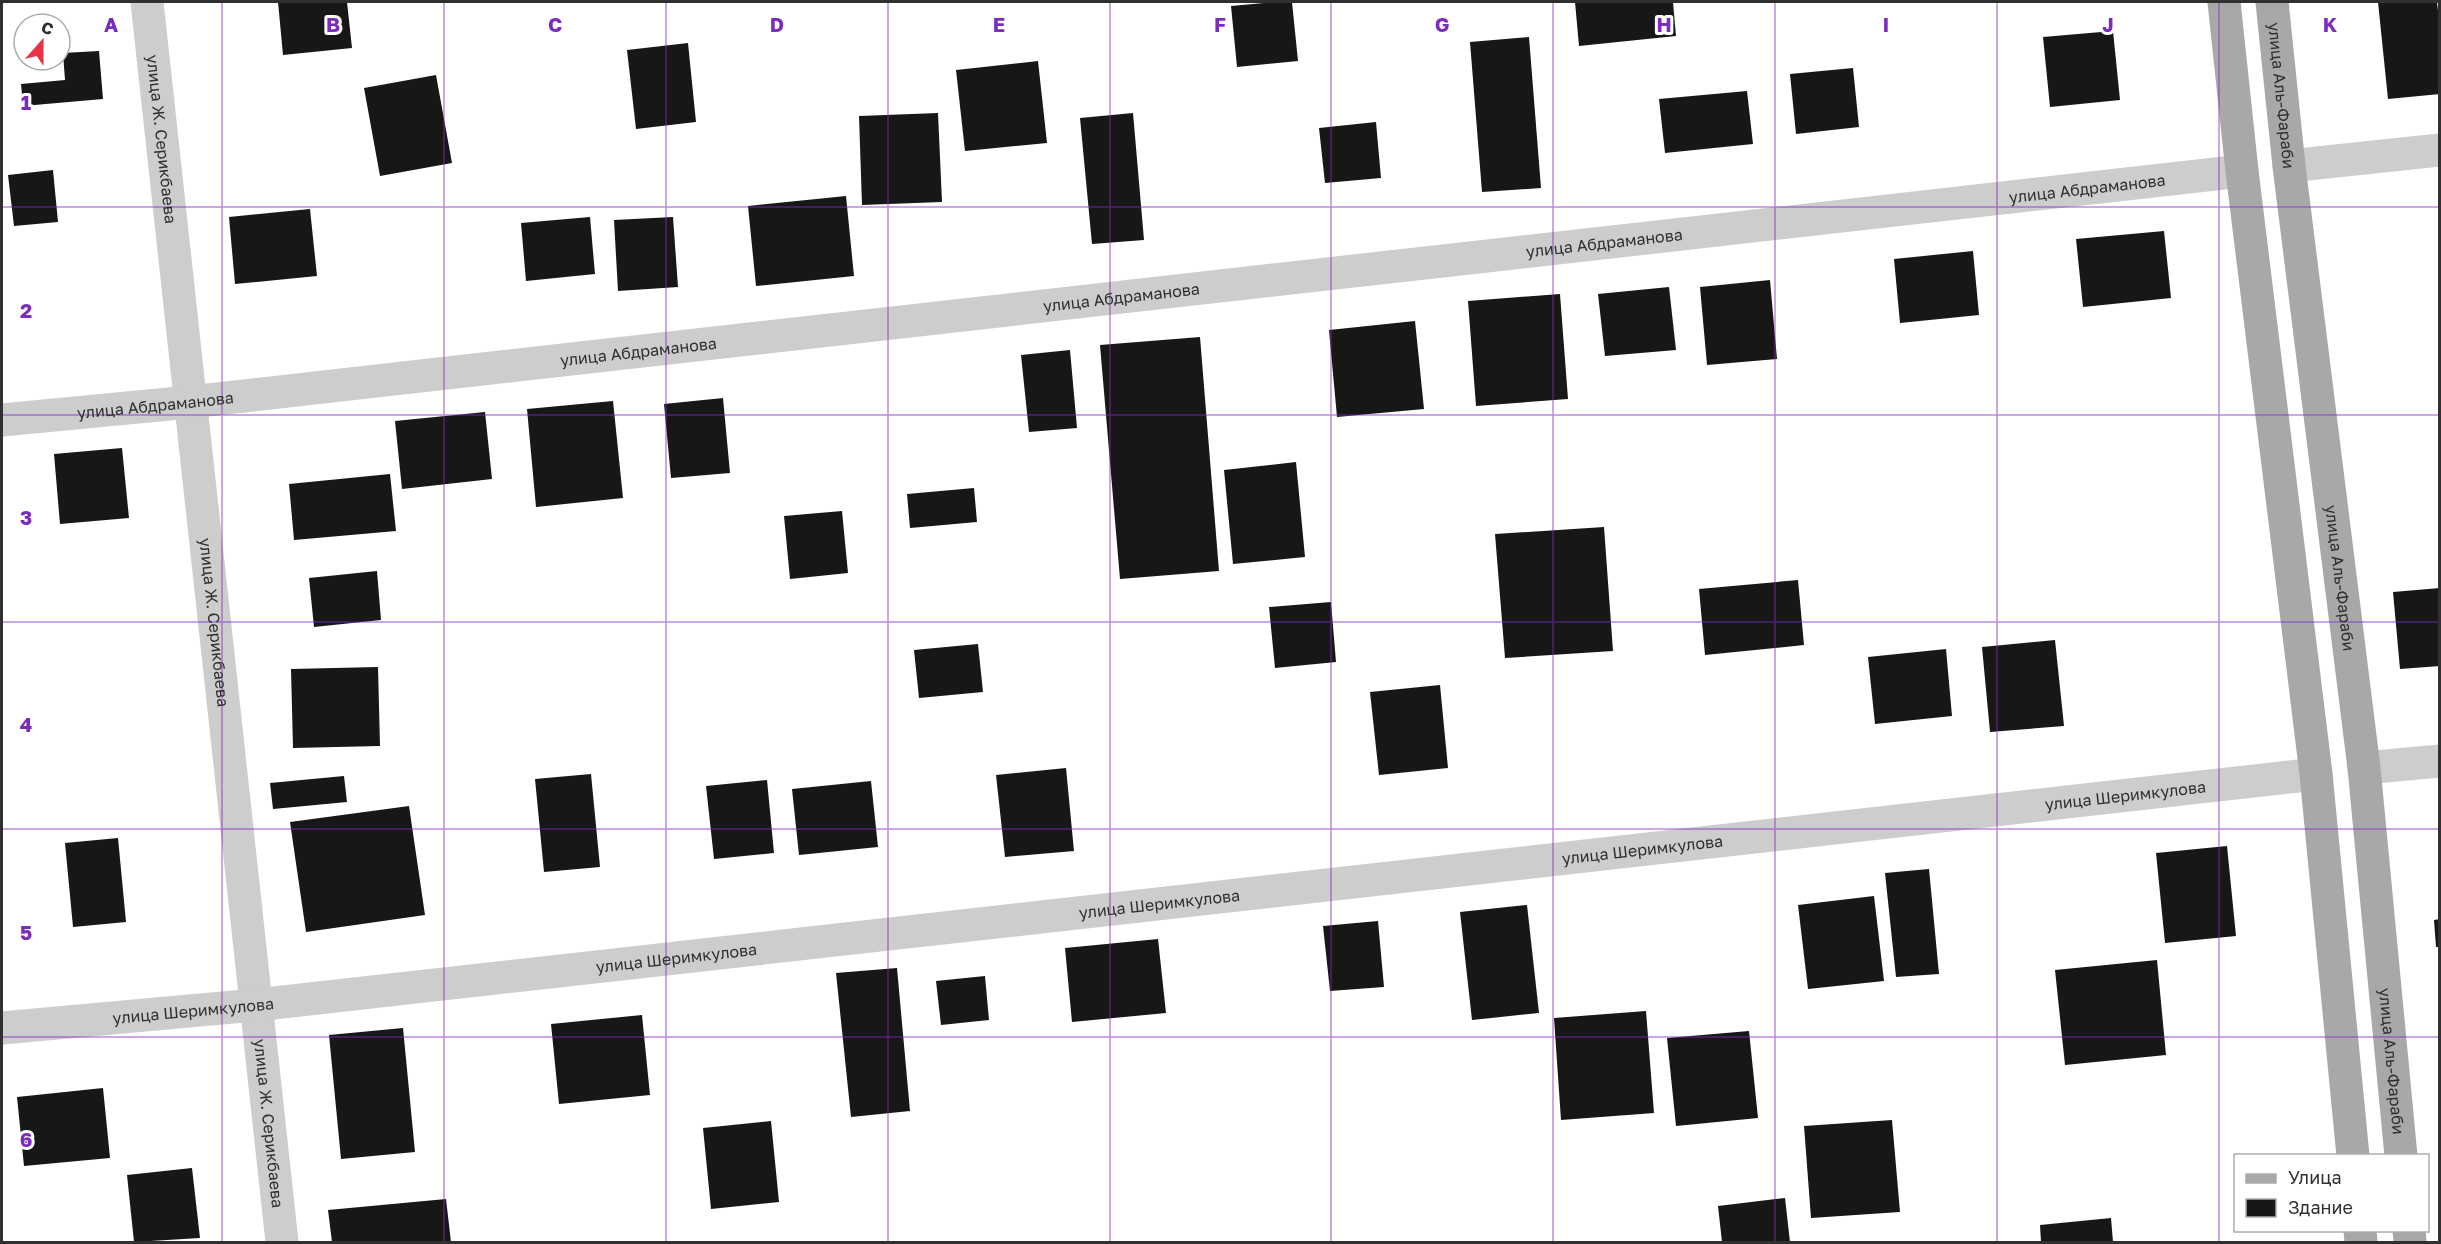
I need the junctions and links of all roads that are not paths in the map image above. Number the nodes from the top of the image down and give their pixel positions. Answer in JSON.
{"nodes":[{"id":1,"x":147,"y":2,"type":"edge"},
{"id":2,"x":2224,"y":2,"type":"edge"},
{"id":3,"x":2272,"y":2,"type":"edge"},
{"id":4,"x":2439,"y":150,"type":"edge"},
{"id":5,"x":2289,"y":166,"type":"junction"},
{"id":6,"x":2242,"y":171,"type":"junction"},
{"id":7,"x":190,"y":402,"type":"junction"},
{"id":8,"x":2,"y":420,"type":"edge"},
{"id":9,"x":2439,"y":761,"type":"edge"},
{"id":10,"x":2364,"y":768,"type":"junction"},
{"id":11,"x":2316,"y":774,"type":"junction"},
{"id":12,"x":256,"y":1005,"type":"junction"},
{"id":13,"x":2,"y":1028,"type":"edge"},
{"id":14,"x":2353,"y":1154,"type":"edge"},
{"id":15,"x":2401,"y":1154,"type":"edge"},
{"id":16,"x":282,"y":1242,"type":"edge"}],
"edges":[{"from":1,"to":7,"type":"street","name":"улица Ж. Серикбаева"},
{"from":2,"to":6,"type":"main road"},
{"from":3,"to":5,"type":"main road","name":"улица Аль-Фараби"},
{"from":4,"to":5,"type":"street"},
{"from":5,"to":10,"type":"main road","name":"улица Аль-Фараби"},
{"from":6,"to":7,"type":"street","name":"улица Абдраманова"},
{"from":6,"to":11,"type":"main road"},
{"from":7,"to":8,"type":"street","name":"улица Абдраманова"},
{"from":7,"to":12,"type":"street","name":"улица Ж. Серикбаева"},
{"from":9,"to":10,"type":"street"},
{"from":10,"to":15,"type":"main road","name":"улица Аль-Фараби"},
{"from":11,"to":12,"type":"street","name":"улица Шеримкулова"},
{"from":11,"to":14,"type":"main road"},
{"from":12,"to":13,"type":"street","name":"улица Шеримкулова"},
{"from":12,"to":16,"type":"street","name":"улица Ж. Серикбаева"}]}
